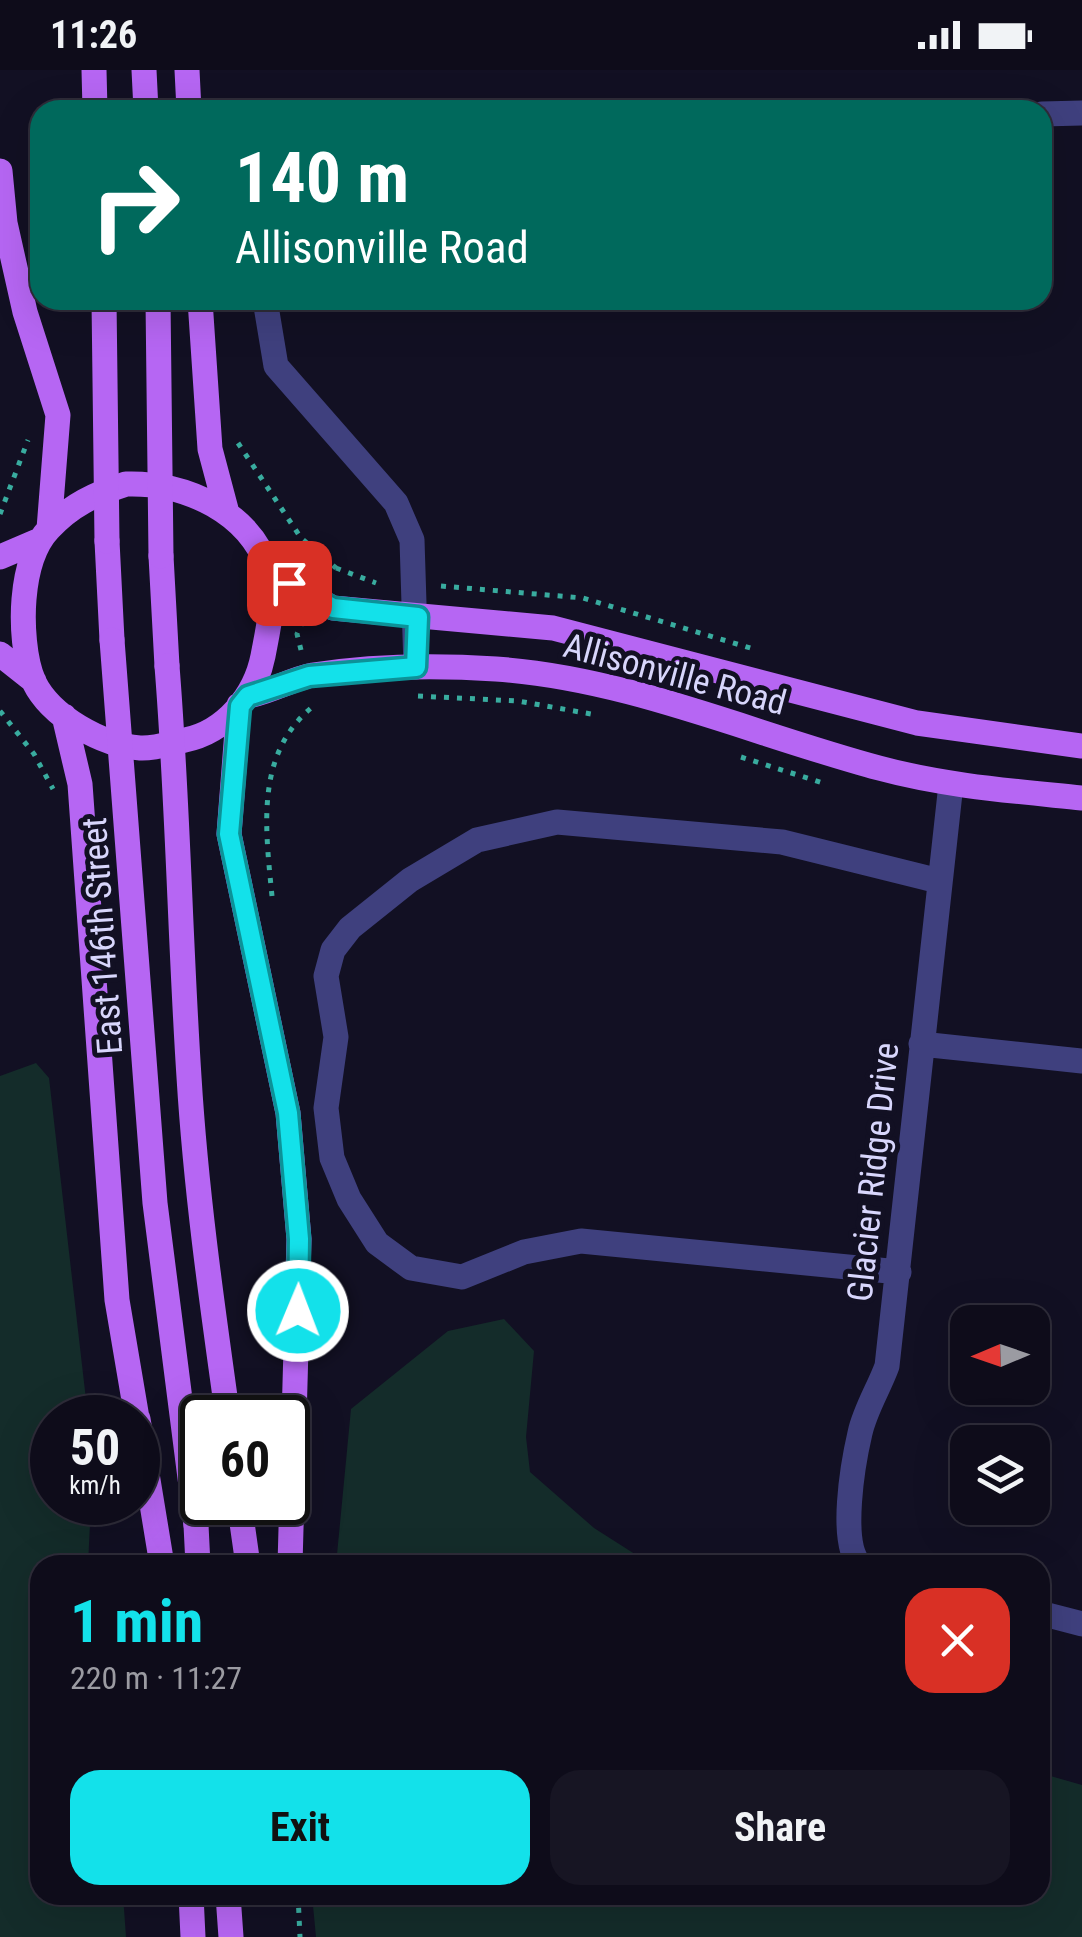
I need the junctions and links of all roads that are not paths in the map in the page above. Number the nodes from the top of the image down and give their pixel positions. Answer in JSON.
{"nodes":[{"id":1,"x":94,"y":70,"type":"edge"},
{"id":2,"x":144,"y":70,"type":"edge"},
{"id":3,"x":187,"y":70,"type":"edge"},
{"id":4,"x":95,"y":100,"type":"edge"},
{"id":5,"x":146,"y":100,"type":"edge"},
{"id":6,"x":188,"y":100,"type":"edge"},
{"id":7,"x":1082,"y":113,"type":"edge"},
{"id":8,"x":1052,"y":114,"type":"edge"},
{"id":9,"x":0,"y":170,"type":"edge"},
{"id":10,"x":104,"y":310,"type":"edge"},
{"id":11,"x":158,"y":310,"type":"edge"},
{"id":12,"x":201,"y":310,"type":"edge"},
{"id":13,"x":267,"y":310,"type":"edge"},
{"id":14,"x":227,"y":513,"type":"junction"},
{"id":15,"x":44,"y":534,"type":"junction"},
{"id":16,"x":0,"y":557,"type":"edge"},
{"id":17,"x":270,"y":575,"type":"junction"},
{"id":18,"x":418,"y":617,"type":"junction"},
{"id":19,"x":0,"y":654,"type":"edge"},
{"id":20,"x":416,"y":667,"type":"junction"},
{"id":21,"x":34,"y":682,"type":"junction"},
{"id":22,"x":244,"y":701,"type":"junction"},
{"id":23,"x":64,"y":716,"type":"junction"},
{"id":24,"x":1082,"y":746,"type":"edge"},
{"id":25,"x":950,"y":784,"type":"junction"},
{"id":26,"x":1082,"y":798,"type":"edge"},
{"id":27,"x":939,"y":881,"type":"junction"},
{"id":28,"x":921,"y":1044,"type":"junction"},
{"id":29,"x":1082,"y":1062,"type":"edge"},
{"id":30,"x":899,"y":1272,"type":"junction"},
{"id":31,"x":133,"y":1395,"type":"edge"},
{"id":32,"x":225,"y":1395,"type":"edge"},
{"id":33,"x":155,"y":1525,"type":"edge"},
{"id":34,"x":243,"y":1525,"type":"edge"},
{"id":35,"x":160,"y":1555,"type":"edge"},
{"id":36,"x":197,"y":1555,"type":"edge"},
{"id":37,"x":247,"y":1555,"type":"edge"},
{"id":38,"x":290,"y":1555,"type":"edge"},
{"id":39,"x":853,"y":1555,"type":"edge"},
{"id":40,"x":1050,"y":1616,"type":"edge"},
{"id":41,"x":1082,"y":1624,"type":"edge"},
{"id":42,"x":191,"y":1905,"type":"edge"},
{"id":43,"x":229,"y":1905,"type":"edge"},
{"id":44,"x":193,"y":1937,"type":"edge"},
{"id":45,"x":231,"y":1937,"type":"edge"}],
"edges":[{"from":1,"to":4,"type":"main road"},
{"from":2,"to":5,"type":"main road"},
{"from":3,"to":6,"type":"main road"},
{"from":7,"to":8,"type":"street"},
{"from":9,"to":15,"type":"main road"},
{"from":10,"to":36,"type":"main road","name":"East 146th Street","bridge":true},
{"from":11,"to":32,"type":"main road","bridge":true},
{"from":12,"to":14,"type":"main road"},
{"from":13,"to":18,"type":"street"},
{"from":14,"to":15,"type":"main road"},
{"from":14,"to":17,"type":"main road"},
{"from":15,"to":16,"type":"main road"},
{"from":15,"to":21,"type":"main road"},
{"from":17,"to":18,"type":"main road","name":"Allisonville Road"},
{"from":17,"to":22,"type":"main road"},
{"from":18,"to":20,"type":"street"},
{"from":18,"to":24,"type":"main road","name":"Allisonville Road"},
{"from":19,"to":21,"type":"main road"},
{"from":20,"to":22,"type":"main road","name":"Allisonville Road"},
{"from":20,"to":25,"type":"main road","name":"Allisonville Road"},
{"from":21,"to":23,"type":"main road"},
{"from":22,"to":23,"type":"main road"},
{"from":22,"to":38,"type":"main road"},
{"from":23,"to":31,"type":"main road"},
{"from":25,"to":26,"type":"main road","name":"Allisonville Road"},
{"from":25,"to":27,"type":"street","name":"Glacier Ridge Drive"},
{"from":27,"to":28,"type":"street","name":"Glacier Ridge Drive"},
{"from":27,"to":30,"type":"street"},
{"from":28,"to":29,"type":"street"},
{"from":28,"to":30,"type":"street","name":"Glacier Ridge Drive"},
{"from":30,"to":39,"type":"street","name":"Glacier Ridge Drive"},
{"from":33,"to":35,"type":"main road"},
{"from":34,"to":37,"type":"main road"},
{"from":40,"to":41,"type":"street"},
{"from":42,"to":44,"type":"main road"},
{"from":43,"to":45,"type":"main road"}]}
